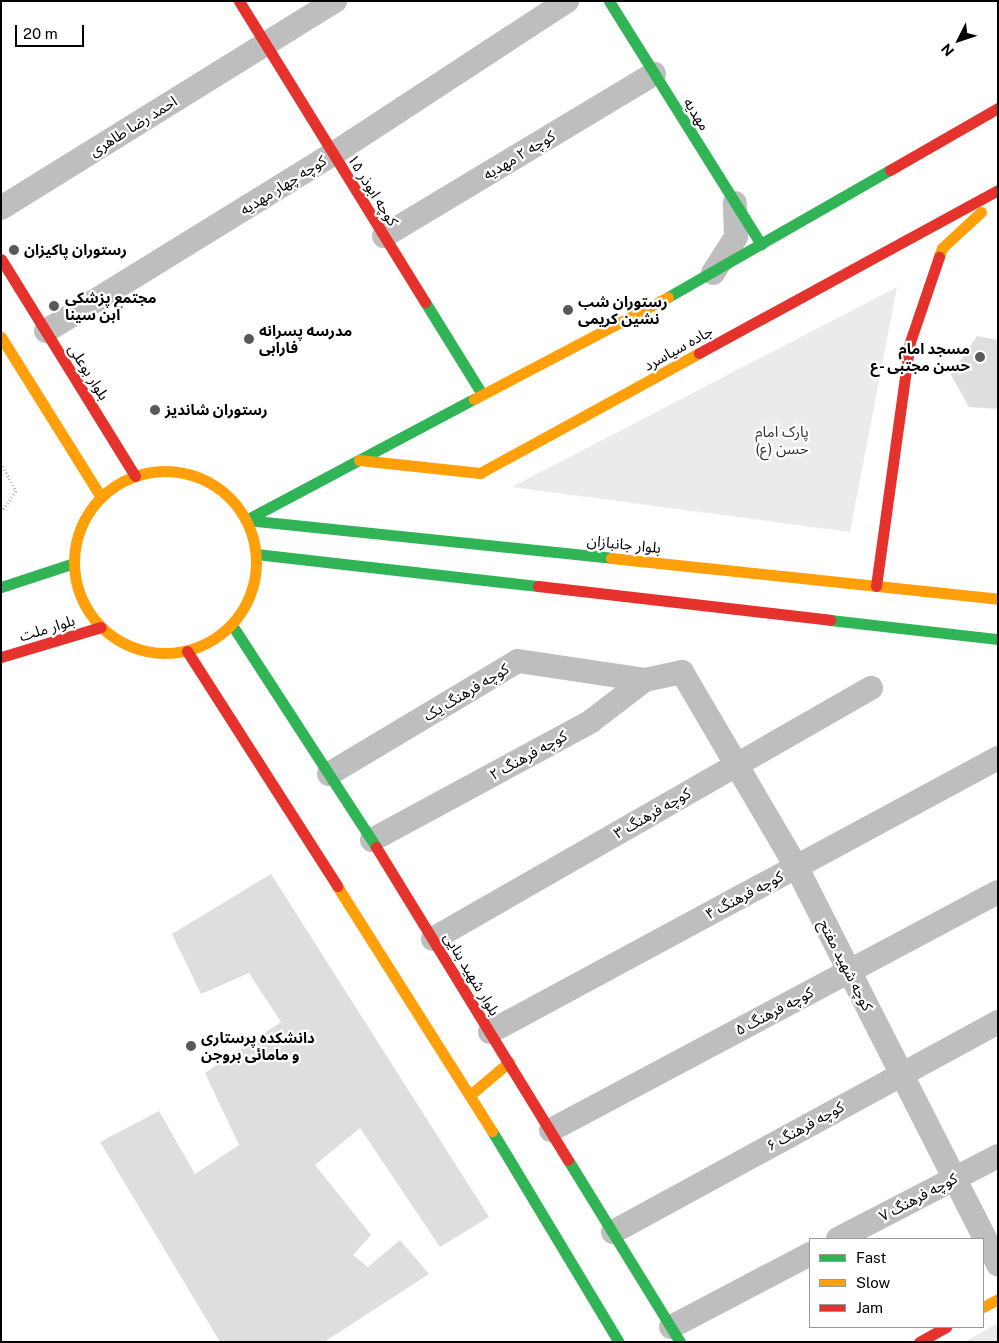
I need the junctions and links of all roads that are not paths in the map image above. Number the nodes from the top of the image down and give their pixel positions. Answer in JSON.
{"nodes":[{"id":1,"x":239,"y":1,"type":"edge"},
{"id":2,"x":335,"y":1,"type":"edge"},
{"id":3,"x":567,"y":1,"type":"edge"},
{"id":4,"x":609,"y":1,"type":"edge"},
{"id":5,"x":265,"y":44,"type":"junction"},
{"id":6,"x":654,"y":74,"type":"junction"},
{"id":7,"x":998,"y":108,"type":"edge"},
{"id":8,"x":333,"y":154,"type":"junction"},
{"id":9,"x":998,"y":190,"type":"edge"},
{"id":10,"x":998,"y":196,"type":"edge"},
{"id":11,"x":735,"y":203,"type":"junction"},
{"id":12,"x":1,"y":208,"type":"edge"},
{"id":13,"x":384,"y":236,"type":"junction"},
{"id":14,"x":761,"y":244,"type":"junction"},
{"id":15,"x":1,"y":259,"type":"edge"},
{"id":16,"x":713,"y":274,"type":"junction"},
{"id":17,"x":46,"y":332,"type":"junction"},
{"id":18,"x":1,"y":337,"type":"edge"},
{"id":19,"x":482,"y":394,"type":"junction"},
{"id":20,"x":359,"y":460,"type":"junction"},
{"id":21,"x":136,"y":476,"type":"junction"},
{"id":22,"x":101,"y":497,"type":"junction"},
{"id":23,"x":246,"y":520,"type":"junction"},
{"id":24,"x":256,"y":554,"type":"junction"},
{"id":25,"x":74,"y":563,"type":"junction"},
{"id":26,"x":1,"y":587,"type":"edge"},
{"id":27,"x":875,"y":590,"type":"junction"},
{"id":28,"x":998,"y":598,"type":"edge"},
{"id":29,"x":232,"y":625,"type":"junction"},
{"id":30,"x":101,"y":627,"type":"junction"},
{"id":31,"x":998,"y":639,"type":"edge"},
{"id":32,"x":187,"y":651,"type":"junction"},
{"id":33,"x":1,"y":657,"type":"edge"},
{"id":34,"x":682,"y":672,"type":"joint"},
{"id":35,"x":645,"y":680,"type":"junction"},
{"id":36,"x":871,"y":688,"type":"dead end"},
{"id":37,"x":998,"y":758,"type":"edge"},
{"id":38,"x":736,"y":764,"type":"junction"},
{"id":39,"x":329,"y":774,"type":"junction"},
{"id":40,"x":372,"y":840,"type":"junction"},
{"id":41,"x":796,"y":866,"type":"junction"},
{"id":42,"x":998,"y":892,"type":"edge"},
{"id":43,"x":433,"y":939,"type":"junction"},
{"id":44,"x":849,"y":971,"type":"junction"},
{"id":45,"x":998,"y":1022,"type":"edge"},
{"id":46,"x":490,"y":1032,"type":"junction"},
{"id":47,"x":509,"y":1062,"type":"junction"},
{"id":48,"x":901,"y":1073,"type":"junction"},
{"id":49,"x":470,"y":1095,"type":"junction"},
{"id":50,"x":551,"y":1130,"type":"junction"},
{"id":51,"x":998,"y":1156,"type":"edge"},
{"id":52,"x":954,"y":1178,"type":"junction"},
{"id":53,"x":613,"y":1232,"type":"junction"},
{"id":54,"x":840,"y":1238,"type":"edge"},
{"id":55,"x":809,"y":1255,"type":"edge"},
{"id":56,"x":998,"y":1264,"type":"edge"},
{"id":57,"x":998,"y":1299,"type":"edge"},
{"id":58,"x":984,"y":1306,"type":"edge"},
{"id":59,"x":944,"y":1328,"type":"edge"},
{"id":60,"x":676,"y":1334,"type":"edge"},
{"id":61,"x":619,"y":1342,"type":"edge"},
{"id":62,"x":919,"y":1342,"type":"edge"}],
"edges":[{"from":1,"to":5,"type":"main road","name":"کوچه ابوذر ۱۵"},
{"from":2,"to":5,"type":"street","name":"احمد رضا طاهری"},
{"from":3,"to":8,"type":"street","name":"کوچه چهار مهدیه"},
{"from":4,"to":6,"type":"main road","name":"مهدیه"},
{"from":5,"to":8,"type":"main road","name":"کوچه ابوذر ۱۵"},
{"from":5,"to":12,"type":"street","name":"احمد رضا طاهری"},
{"from":6,"to":11,"type":"main road","name":"مهدیه"},
{"from":6,"to":13,"type":"street","name":"کوچه ۲ مهدیه"},
{"from":7,"to":14,"type":"main road"},
{"from":8,"to":13,"type":"main road","name":"کوچه ابوذر ۱۵"},
{"from":8,"to":17,"type":"street","name":"کوچه چهار مهدیه"},
{"from":9,"to":20,"type":"main road","name":"جاده سیاسرد"},
{"from":10,"to":27,"type":"main road"},
{"from":11,"to":14,"type":"main road","name":"مهدیه"},
{"from":11,"to":16,"type":"street"},
{"from":13,"to":19,"type":"main road","name":"کوچه ابوذر ۱۵"},
{"from":14,"to":16,"type":"main road"},
{"from":15,"to":17,"type":"main road","name":"بلوار بوعلی"},
{"from":16,"to":19,"type":"main road"},
{"from":17,"to":21,"type":"main road","name":"بلوار بوعلی"},
{"from":18,"to":22,"type":"main road"},
{"from":19,"to":20,"type":"main road"},
{"from":20,"to":23,"type":"main road"},
{"from":21,"to":22,"type":"main road"},
{"from":21,"to":23,"type":"main road"},
{"from":22,"to":25,"type":"main road"},
{"from":23,"to":24,"type":"main road"},
{"from":23,"to":27,"type":"main road","name":"بلوار جانبازان"},
{"from":24,"to":29,"type":"main road"},
{"from":24,"to":31,"type":"main road"},
{"from":25,"to":26,"type":"main road"},
{"from":25,"to":30,"type":"main road"},
{"from":27,"to":28,"type":"main road","name":"بلوار جانبازان"},
{"from":29,"to":32,"type":"main road"},
{"from":29,"to":39,"type":"main road","name":"بلوار شهید بنایی"},
{"from":30,"to":32,"type":"main road"},
{"from":30,"to":33,"type":"main road","name":"بلوار ملت"},
{"from":32,"to":49,"type":"main road"},
{"from":34,"to":35,"type":"street","name":"کوچه فرهنگ ۲"},
{"from":34,"to":38,"type":"street","name":"کوچه شهید مفتح"},
{"from":35,"to":39,"type":"street","name":"کوچه فرهنگ یک"},
{"from":35,"to":40,"type":"street","name":"کوچه فرهنگ ۲"},
{"from":36,"to":38,"type":"street","name":"کوچه فرهنگ ۳"},
{"from":37,"to":41,"type":"street","name":"کوچه فرهنگ ۴"},
{"from":38,"to":41,"type":"street","name":"کوچه شهید مفتح"},
{"from":38,"to":43,"type":"street","name":"کوچه فرهنگ ۳"},
{"from":39,"to":40,"type":"main road","name":"بلوار شهید بنایی"},
{"from":40,"to":43,"type":"main road","name":"بلوار شهید بنایی"},
{"from":41,"to":44,"type":"street","name":"کوچه شهید مفتح"},
{"from":41,"to":46,"type":"street","name":"کوچه فرهنگ ۴"},
{"from":42,"to":44,"type":"street","name":"کوچه فرهنگ ۵"},
{"from":43,"to":46,"type":"main road","name":"بلوار شهید بنایی"},
{"from":44,"to":48,"type":"street","name":"کوچه شهید مفتح"},
{"from":44,"to":50,"type":"street","name":"کوچه فرهنگ ۵"},
{"from":45,"to":48,"type":"street","name":"کوچه فرهنگ ۶"},
{"from":46,"to":47,"type":"main road","name":"بلوار شهید بنایی"},
{"from":47,"to":49,"type":"main road"},
{"from":47,"to":50,"type":"main road","name":"بلوار شهید بنایی"},
{"from":48,"to":52,"type":"street","name":"کوچه شهید مفتح"},
{"from":48,"to":53,"type":"street","name":"کوچه فرهنگ ۶"},
{"from":49,"to":61,"type":"main road"},
{"from":50,"to":53,"type":"main road","name":"بلوار شهید بنایی"},
{"from":51,"to":52,"type":"street","name":"کوچه فرهنگ ۷"},
{"from":52,"to":54,"type":"street","name":"کوچه فرهنگ ۷"},
{"from":52,"to":56,"type":"street","name":"کوچه شهید مفتح"},
{"from":53,"to":60,"type":"main road","name":"بلوار شهید بنایی"},
{"from":55,"to":60,"type":"street"},
{"from":57,"to":58,"type":"main road"},
{"from":59,"to":62,"type":"main road"}]}
